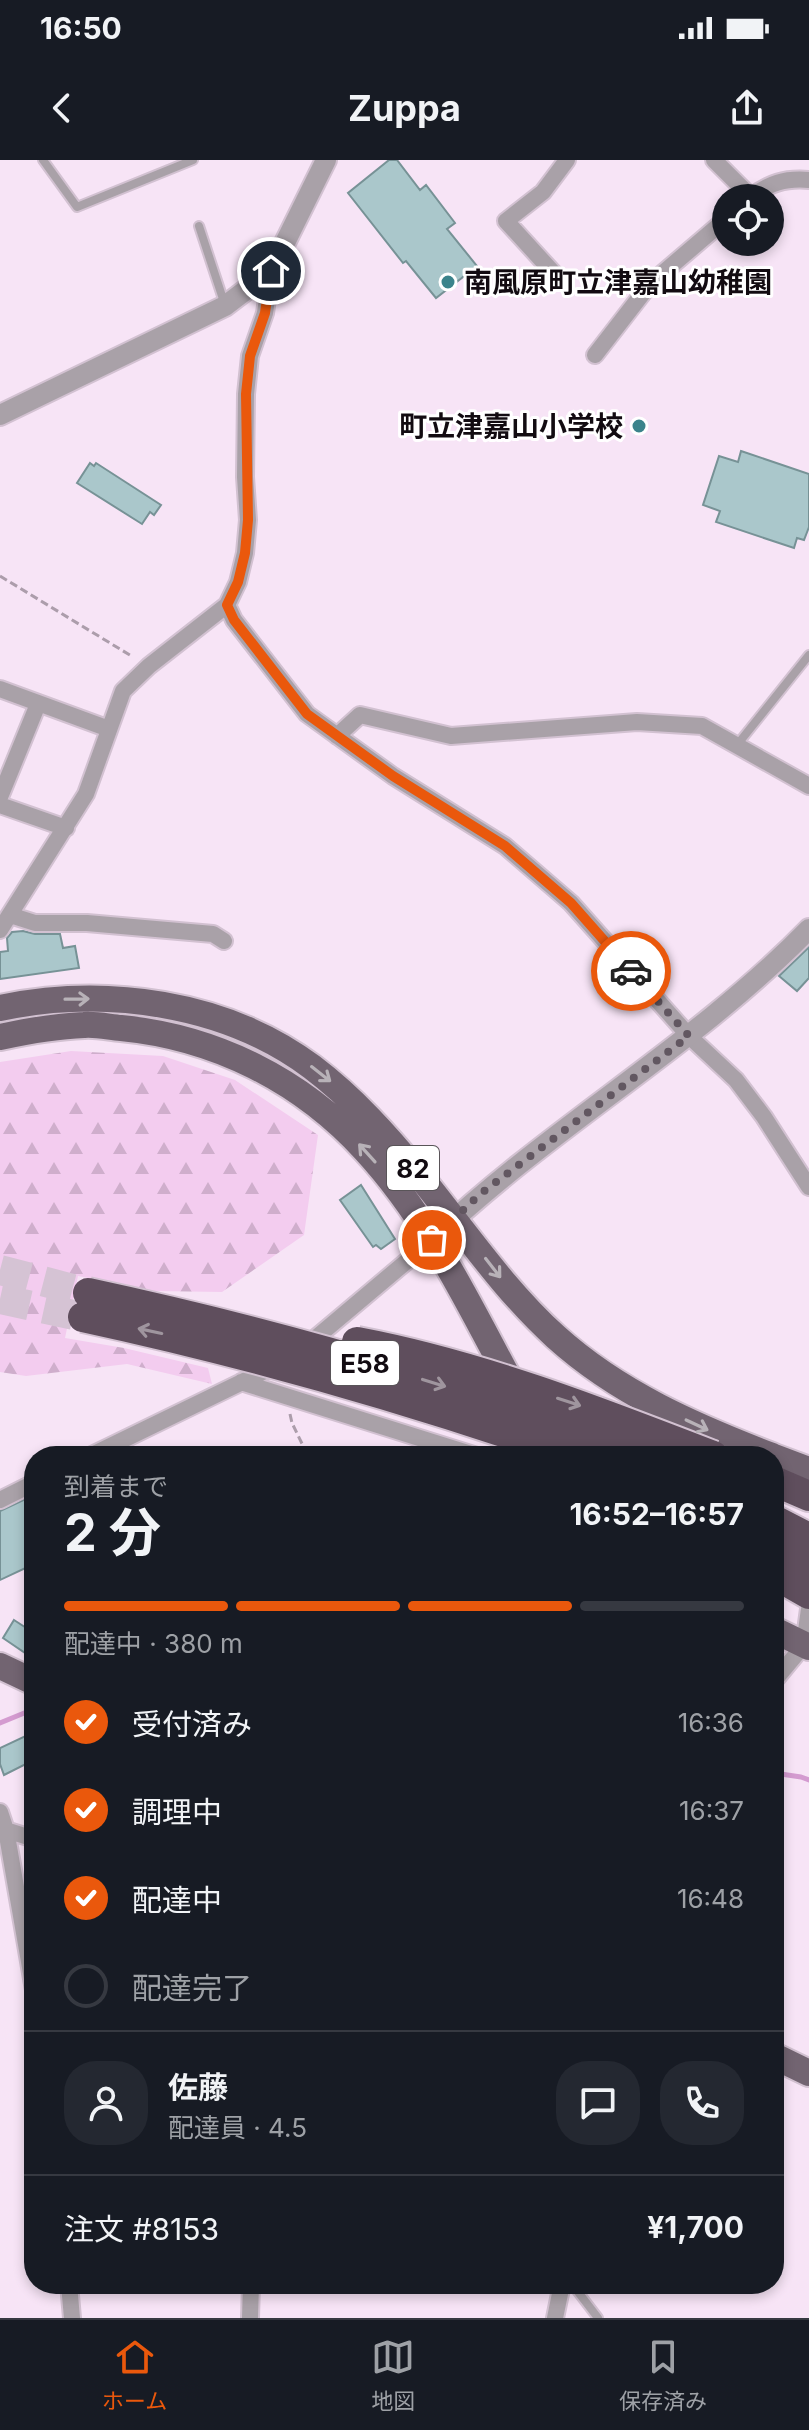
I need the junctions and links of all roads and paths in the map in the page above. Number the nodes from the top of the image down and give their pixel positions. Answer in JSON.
{"nodes":[{"id":1,"x":43,"y":160,"type":"edge"},
{"id":2,"x":193,"y":160,"type":"edge"},
{"id":3,"x":567,"y":160,"type":"edge"},
{"id":4,"x":714,"y":160,"type":"edge"},
{"id":5,"x":321,"y":161,"type":"edge"},
{"id":6,"x":809,"y":180,"type":"edge"},
{"id":7,"x":737,"y":184,"type":"edge"},
{"id":8,"x":772,"y":184,"type":"edge"},
{"id":9,"x":199,"y":226,"type":"dead end"},
{"id":10,"x":712,"y":231,"type":"edge"},
{"id":11,"x":271,"y":271,"type":"junction"},
{"id":12,"x":559,"y":279,"type":"dead end"},
{"id":13,"x":225,"y":306,"type":"junction"},
{"id":14,"x":595,"y":355,"type":"dead end"},
{"id":15,"x":0,"y":415,"type":"edge"},
{"id":16,"x":0,"y":576,"type":"edge"},
{"id":17,"x":227,"y":605,"type":"junction"},
{"id":18,"x":809,"y":655,"type":"edge"},
{"id":19,"x":149,"y":666,"type":"junction"},
{"id":20,"x":0,"y":689,"type":"edge"},
{"id":21,"x":38,"y":704,"type":"junction"},
{"id":22,"x":109,"y":729,"type":"junction"},
{"id":23,"x":337,"y":736,"type":"junction"},
{"id":24,"x":737,"y":745,"type":"junction"},
{"id":25,"x":809,"y":786,"type":"edge"},
{"id":26,"x":0,"y":797,"type":"edge"},
{"id":27,"x":0,"y":805,"type":"edge"},
{"id":28,"x":66,"y":828,"type":"junction"},
{"id":29,"x":10,"y":915,"type":"junction"},
{"id":30,"x":809,"y":929,"type":"edge"},
{"id":31,"x":0,"y":930,"type":"edge"},
{"id":32,"x":224,"y":941,"type":"dead end"},
{"id":33,"x":0,"y":1008,"type":"edge"},
{"id":34,"x":689,"y":1036,"type":"junction"},
{"id":35,"x":0,"y":1037,"type":"edge"},
{"id":36,"x":809,"y":1187,"type":"edge"},
{"id":37,"x":454,"y":1219,"type":"junction"},
{"id":38,"x":432,"y":1240,"type":"junction"},
{"id":39,"x":86,"y":1305,"type":"tunnel mouth"},
{"id":40,"x":193,"y":1328,"type":"junction"},
{"id":41,"x":241,"y":1382,"type":"junction"},
{"id":42,"x":291,"y":1398,"type":"junction"},
{"id":43,"x":110,"y":1446,"type":"edge"},
{"id":44,"x":303,"y":1446,"type":"edge"},
{"id":45,"x":445,"y":1446,"type":"edge"},
{"id":46,"x":496,"y":1446,"type":"edge"},
{"id":47,"x":545,"y":1446,"type":"edge"},
{"id":48,"x":549,"y":1446,"type":"edge"},
{"id":49,"x":608,"y":1446,"type":"edge"},
{"id":50,"x":687,"y":1446,"type":"edge"},
{"id":51,"x":746,"y":1446,"type":"edge"},
{"id":52,"x":784,"y":1460,"type":"edge"},
{"id":53,"x":809,"y":1470,"type":"edge"},
{"id":54,"x":784,"y":1485,"type":"edge"},
{"id":55,"x":24,"y":1488,"type":"edge"},
{"id":56,"x":809,"y":1496,"type":"edge"},
{"id":57,"x":0,"y":1500,"type":"edge"},
{"id":58,"x":784,"y":1525,"type":"edge"},
{"id":59,"x":809,"y":1538,"type":"edge"},
{"id":60,"x":784,"y":1550,"type":"edge"},
{"id":61,"x":809,"y":1564,"type":"edge"},
{"id":62,"x":784,"y":1580,"type":"edge"},
{"id":63,"x":809,"y":1594,"type":"edge"},
{"id":64,"x":809,"y":1609,"type":"edge"},
{"id":65,"x":784,"y":1635,"type":"edge"},
{"id":66,"x":806,"y":1646,"type":"edge"},
{"id":67,"x":0,"y":1666,"type":"edge"},
{"id":68,"x":784,"y":1670,"type":"edge"},
{"id":69,"x":24,"y":1677,"type":"edge"},
{"id":70,"x":0,"y":1812,"type":"edge"},
{"id":71,"x":6,"y":1830,"type":"junction"},
{"id":72,"x":24,"y":1836,"type":"edge"},
{"id":73,"x":24,"y":1933,"type":"edge"},
{"id":74,"x":784,"y":2061,"type":"edge"},
{"id":75,"x":809,"y":2073,"type":"edge"},
{"id":76,"x":70,"y":2294,"type":"edge"},
{"id":77,"x":251,"y":2294,"type":"edge"},
{"id":78,"x":560,"y":2294,"type":"edge"},
{"id":79,"x":572,"y":2294,"type":"edge"},
{"id":80,"x":72,"y":2318,"type":"edge"},
{"id":81,"x":250,"y":2318,"type":"edge"},
{"id":82,"x":555,"y":2318,"type":"edge"},
{"id":83,"x":598,"y":2318,"type":"edge"}],
"edges":[{"from":1,"to":2,"type":"lane"},
{"from":3,"to":12,"type":"street"},
{"from":4,"to":7,"type":"street"},
{"from":5,"to":11,"type":"street"},
{"from":6,"to":8,"type":"street"},
{"from":9,"to":13,"type":"lane"},
{"from":10,"to":14,"type":"street"},
{"from":11,"to":13,"type":"street"},
{"from":11,"to":17,"type":"street"},
{"from":13,"to":15,"type":"street"},
{"from":16,"to":19,"type":"path"},
{"from":17,"to":19,"type":"street"},
{"from":17,"to":23,"type":"street"},
{"from":18,"to":24,"type":"lane"},
{"from":19,"to":22,"type":"street"},
{"from":20,"to":21,"type":"street"},
{"from":21,"to":22,"type":"street"},
{"from":21,"to":26,"type":"street"},
{"from":22,"to":28,"type":"street"},
{"from":23,"to":24,"type":"street"},
{"from":23,"to":34,"type":"street"},
{"from":24,"to":25,"type":"street"},
{"from":27,"to":28,"type":"street"},
{"from":28,"to":29,"type":"street"},
{"from":29,"to":31,"type":"street"},
{"from":29,"to":32,"type":"street"},
{"from":30,"to":34,"type":"street"},
{"from":33,"to":37,"type":"main road","number":"82","one_way":true},
{"from":34,"to":36,"type":"street"},
{"from":34,"to":37,"type":"street"},
{"from":38,"to":35,"type":"main road","number":"82","one_way":true},
{"from":37,"to":38,"type":"street"},
{"from":37,"to":51,"type":"main road","number":"82","one_way":true},
{"from":38,"to":41,"type":"street"},
{"from":38,"to":48,"type":"main road","number":"82"},
{"from":39,"to":40,"type":"highway","number":"E58","bridge":true},
{"from":40,"to":46,"type":"highway","bridge":true},
{"from":40,"to":47,"type":"highway","number":"E58","bridge":true},
{"from":40,"to":49,"type":"highway","number":"E58","one_way":true,"bridge":true},
{"from":40,"to":50,"type":"highway","one_way":true,"bridge":true},
{"from":41,"to":42,"type":"street"},
{"from":41,"to":43,"type":"street"},
{"from":42,"to":44,"type":"path"},
{"from":42,"to":45,"type":"street"},
{"from":52,"to":53,"type":"main road","number":"82"},
{"from":54,"to":56,"type":"highway"},
{"from":55,"to":57,"type":"street"},
{"from":58,"to":59,"type":"highway"},
{"from":60,"to":61,"type":"highway"},
{"from":62,"to":63,"type":"highway"},
{"from":64,"to":66,"type":"street"},
{"from":65,"to":66,"type":"main road"},
{"from":66,"to":68,"type":"street"},
{"from":67,"to":69,"type":"main road"},
{"from":70,"to":71,"type":"street"},
{"from":71,"to":72,"type":"street"},
{"from":71,"to":73,"type":"street"},
{"from":74,"to":75,"type":"main road"},
{"from":76,"to":80,"type":"street"},
{"from":77,"to":81,"type":"street"},
{"from":78,"to":82,"type":"street"},
{"from":79,"to":83,"type":"lane"}]}
